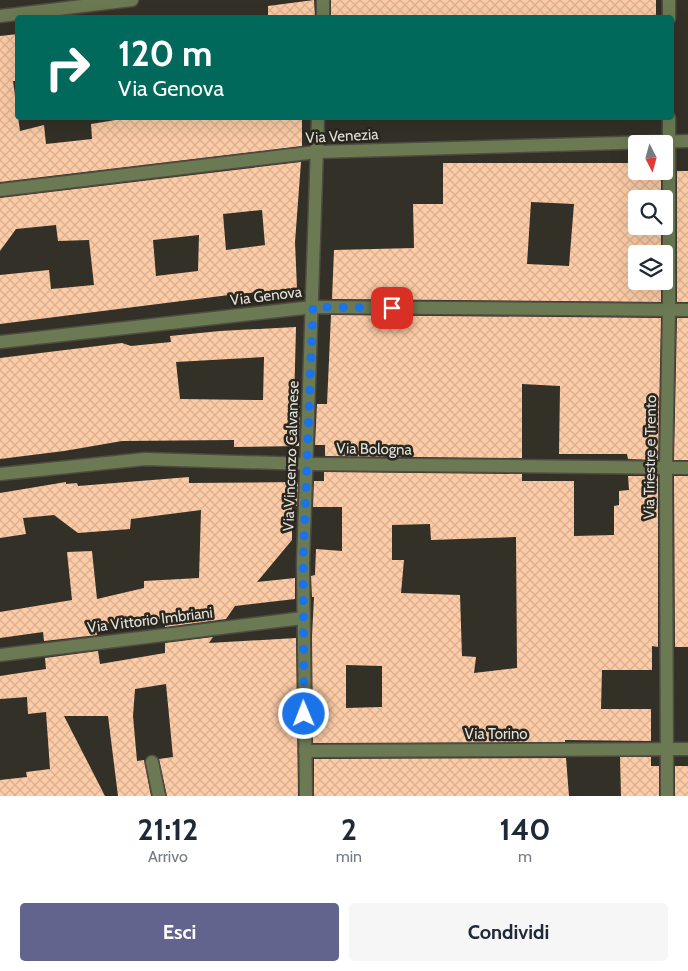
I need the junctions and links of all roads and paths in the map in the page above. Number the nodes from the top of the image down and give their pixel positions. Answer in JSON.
{"nodes":[{"id":1,"x":132,"y":0,"type":"edge"},
{"id":2,"x":323,"y":0,"type":"edge"},
{"id":3,"x":669,"y":0,"type":"edge"},
{"id":4,"x":322,"y":15,"type":"edge"},
{"id":5,"x":669,"y":15,"type":"edge"},
{"id":6,"x":0,"y":16,"type":"edge"},
{"id":7,"x":318,"y":120,"type":"edge"},
{"id":8,"x":669,"y":120,"type":"edge"},
{"id":9,"x":669,"y":135,"type":"edge"},
{"id":10,"x":673,"y":142,"type":"edge"},
{"id":11,"x":688,"y":142,"type":"edge"},
{"id":12,"x":628,"y":143,"type":"edge"},
{"id":13,"x":317,"y":152,"type":"junction"},
{"id":14,"x":669,"y":180,"type":"edge"},
{"id":15,"x":0,"y":190,"type":"edge"},
{"id":16,"x":313,"y":307,"type":"junction"},
{"id":17,"x":669,"y":310,"type":"junction"},
{"id":18,"x":688,"y":310,"type":"edge"},
{"id":19,"x":0,"y":342,"type":"edge"},
{"id":20,"x":308,"y":464,"type":"junction"},
{"id":21,"x":666,"y":468,"type":"junction"},
{"id":22,"x":688,"y":468,"type":"edge"},
{"id":23,"x":0,"y":474,"type":"edge"},
{"id":24,"x":304,"y":618,"type":"junction"},
{"id":25,"x":0,"y":655,"type":"edge"},
{"id":26,"x":666,"y":749,"type":"junction"},
{"id":27,"x":688,"y":749,"type":"edge"},
{"id":28,"x":305,"y":751,"type":"junction"},
{"id":29,"x":152,"y":762,"type":"dead end"},
{"id":30,"x":159,"y":796,"type":"edge"},
{"id":31,"x":306,"y":796,"type":"edge"},
{"id":32,"x":667,"y":796,"type":"edge"}],
"edges":[{"from":1,"to":6,"type":"street"},
{"from":2,"to":4,"type":"street"},
{"from":3,"to":5,"type":"street"},
{"from":7,"to":13,"type":"street","name":"Via Vincenzo Calvanese"},
{"from":8,"to":9,"type":"street","name":"Via Triestre e Trento"},
{"from":10,"to":11,"type":"street","name":"Via Venezia"},
{"from":12,"to":13,"type":"street","name":"Via Venezia"},
{"from":13,"to":15,"type":"street","name":"Via Venezia"},
{"from":13,"to":16,"type":"street","name":"Via Vincenzo Calvanese"},
{"from":14,"to":17,"type":"street","name":"Via Triestre e Trento"},
{"from":16,"to":17,"type":"street","name":"Via Genova"},
{"from":16,"to":19,"type":"street","name":"Via Genova"},
{"from":16,"to":20,"type":"street","name":"Via Vincenzo Calvanese"},
{"from":17,"to":18,"type":"street","name":"Via Genova"},
{"from":17,"to":21,"type":"street","name":"Via Triestre e Trento"},
{"from":20,"to":21,"type":"street","name":"Via Bologna"},
{"from":20,"to":23,"type":"street","name":"Via Bologna"},
{"from":20,"to":24,"type":"street","name":"Via Vincenzo Calvanese"},
{"from":21,"to":22,"type":"street","name":"Via Bologna"},
{"from":21,"to":26,"type":"street","name":"Via Triestre e Trento"},
{"from":24,"to":25,"type":"street","name":"Via Vittorio Imbriani"},
{"from":24,"to":28,"type":"street","name":"Via Vincenzo Calvanese"},
{"from":26,"to":27,"type":"street","name":"Via Torino"},
{"from":26,"to":28,"type":"street","name":"Via Torino"},
{"from":26,"to":32,"type":"street","name":"Via Triestre e Trento"},
{"from":28,"to":31,"type":"street","name":"Via Vincenzo Calvanese"},
{"from":29,"to":30,"type":"street"}]}
